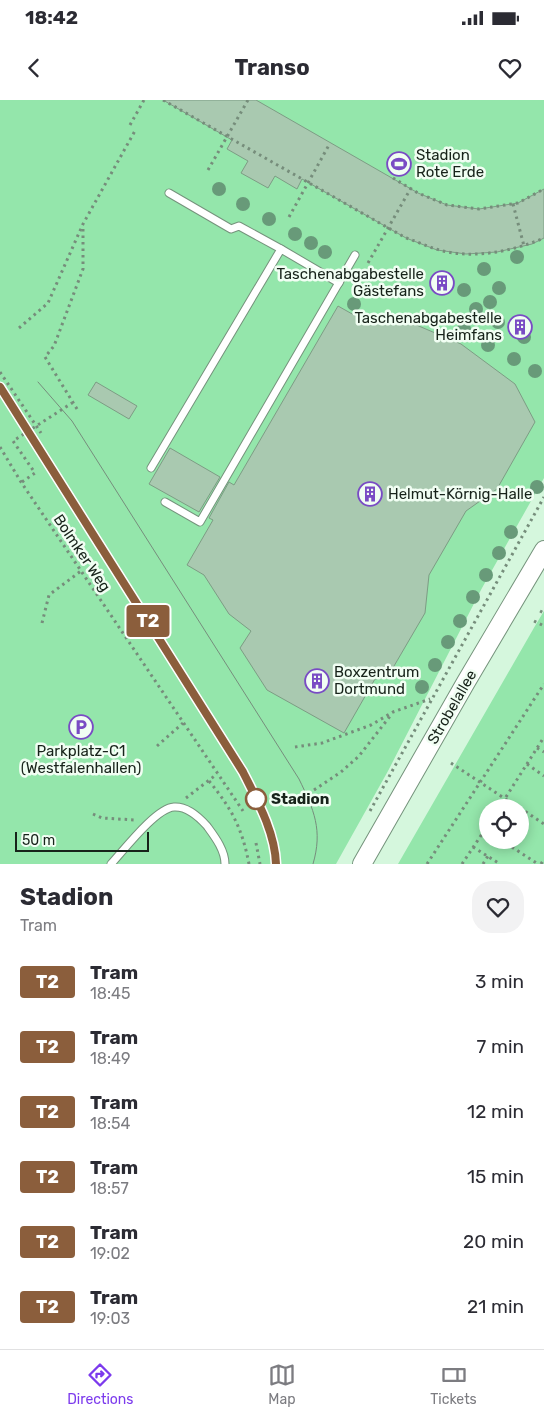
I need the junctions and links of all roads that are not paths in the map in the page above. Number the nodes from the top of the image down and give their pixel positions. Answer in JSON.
{"nodes":[{"id":1,"x":169,"y":193,"type":"dead end"},
{"id":2,"x":281,"y":249,"type":"junction"},
{"id":3,"x":355,"y":255,"type":"dead end"},
{"id":4,"x":339,"y":283,"type":"junction"},
{"id":5,"x":151,"y":468,"type":"dead end"},
{"id":6,"x":165,"y":502,"type":"dead end"},
{"id":7,"x":544,"y":550,"type":"edge"},
{"id":8,"x":111,"y":864,"type":"edge"},
{"id":9,"x":225,"y":864,"type":"edge"},
{"id":10,"x":362,"y":864,"type":"edge"}],
"edges":[{"from":1,"to":2,"type":"lane"},
{"from":2,"to":4,"type":"lane"},
{"from":2,"to":5,"type":"lane"},
{"from":3,"to":4,"type":"lane"},
{"from":4,"to":6,"type":"lane"},
{"from":7,"to":10,"type":"street","name":"Strobelallee"},
{"from":8,"to":9,"type":"lane"}]}
